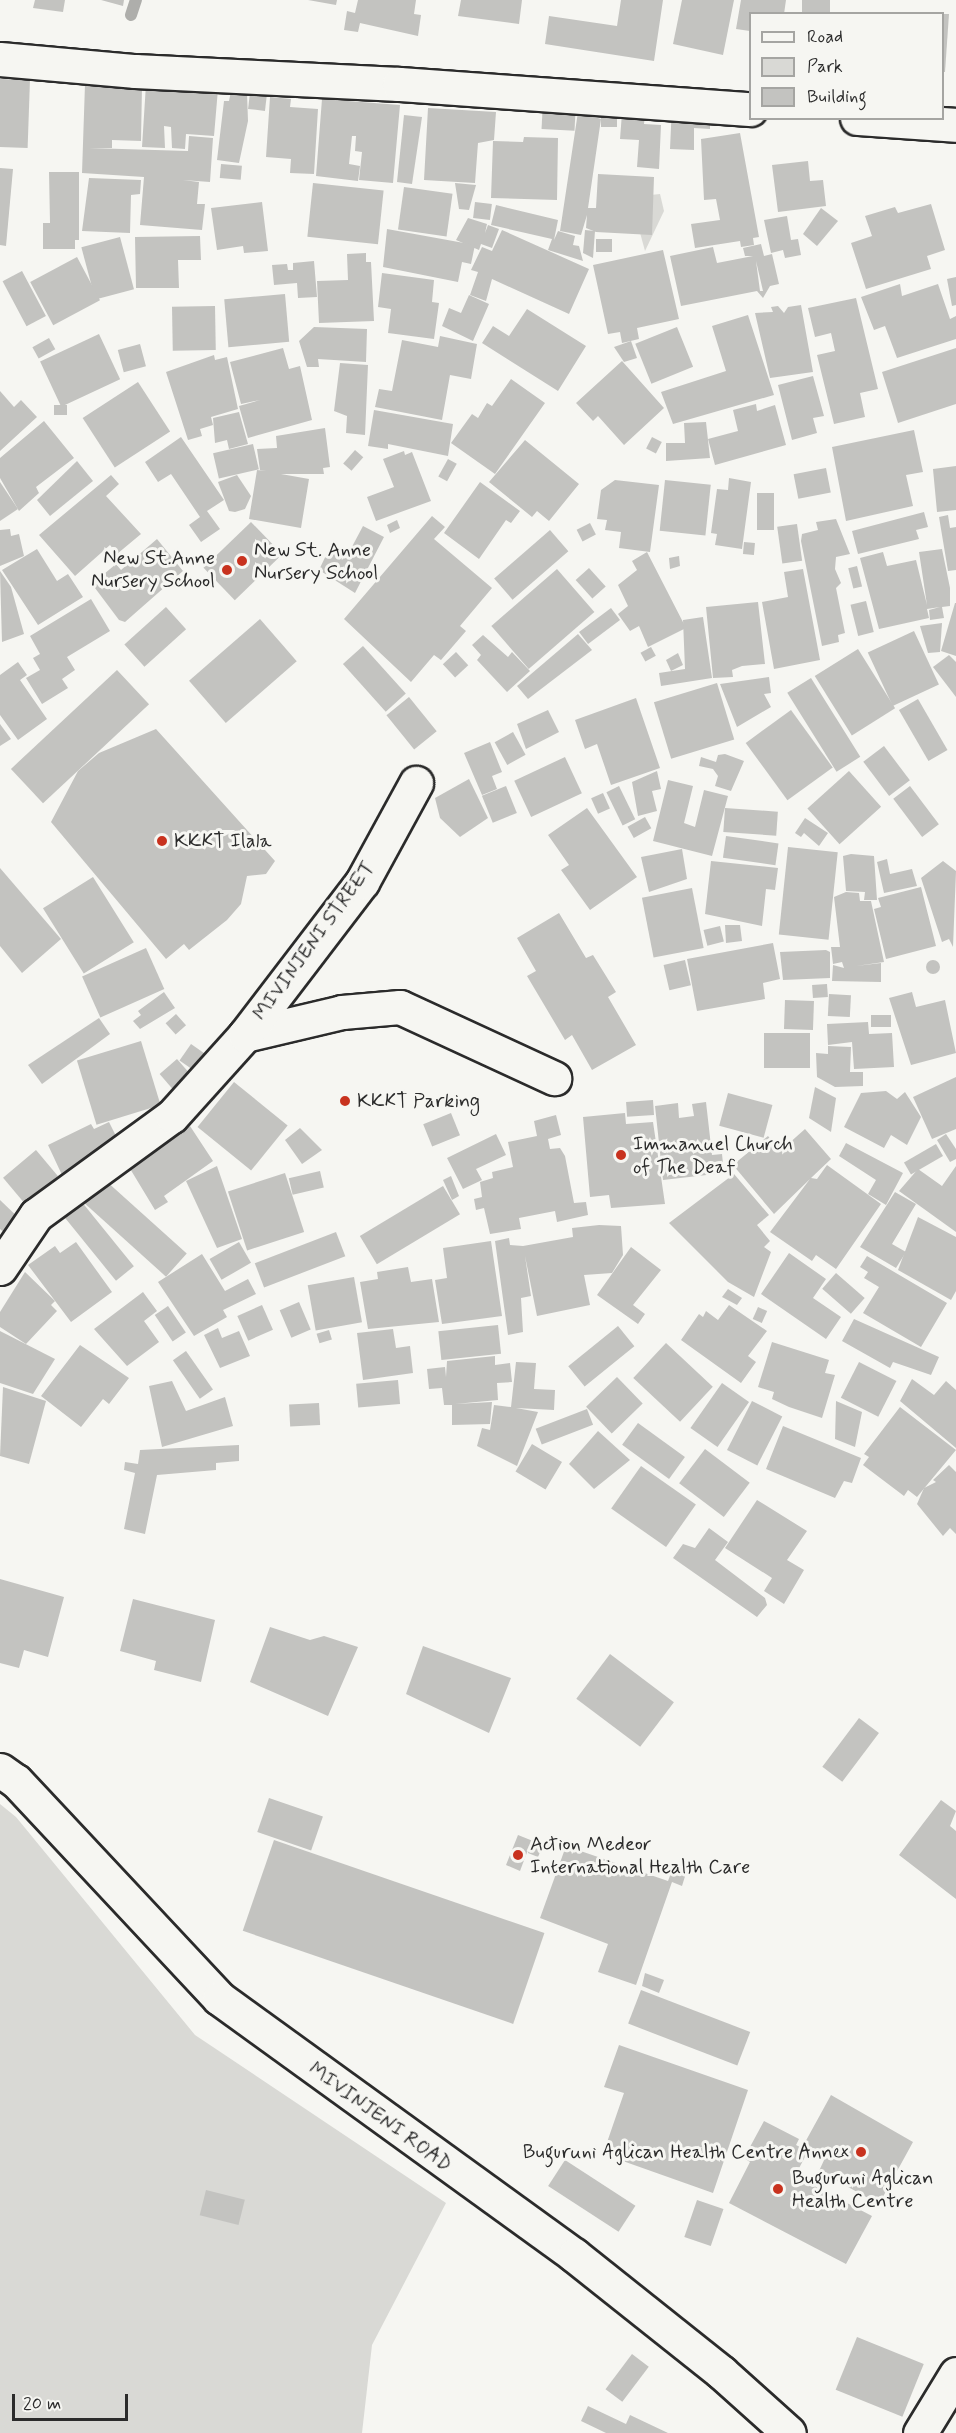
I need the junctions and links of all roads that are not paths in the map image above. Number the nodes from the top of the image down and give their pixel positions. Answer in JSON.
{"nodes":[{"id":1,"x":0,"y":58,"type":"edge"},
{"id":2,"x":749,"y":109,"type":"edge"},
{"id":3,"x":885,"y":120,"type":"edge"},
{"id":4,"x":956,"y":125,"type":"edge"},
{"id":5,"x":416,"y":783,"type":"dead end"},
{"id":6,"x":245,"y":1035,"type":"junction"},
{"id":7,"x":554,"y":1078,"type":"dead end"},
{"id":8,"x":0,"y":1268,"type":"edge"},
{"id":9,"x":0,"y":1770,"type":"edge"},
{"id":10,"x":956,"y":2374,"type":"edge"},
{"id":11,"x":789,"y":2433,"type":"edge"},
{"id":12,"x":920,"y":2433,"type":"edge"}],
"edges":[{"from":1,"to":2,"type":"street"},
{"from":3,"to":4,"type":"street"},
{"from":5,"to":6,"type":"street","name":"MIVINJENI STREET"},
{"from":6,"to":7,"type":"street","name":"MIVINJENI STREET"},
{"from":6,"to":8,"type":"street","name":"MIVINJENI STREET"},
{"from":9,"to":11,"type":"street","name":"MIVINJENI ROAD"},
{"from":10,"to":12,"type":"street"}]}
